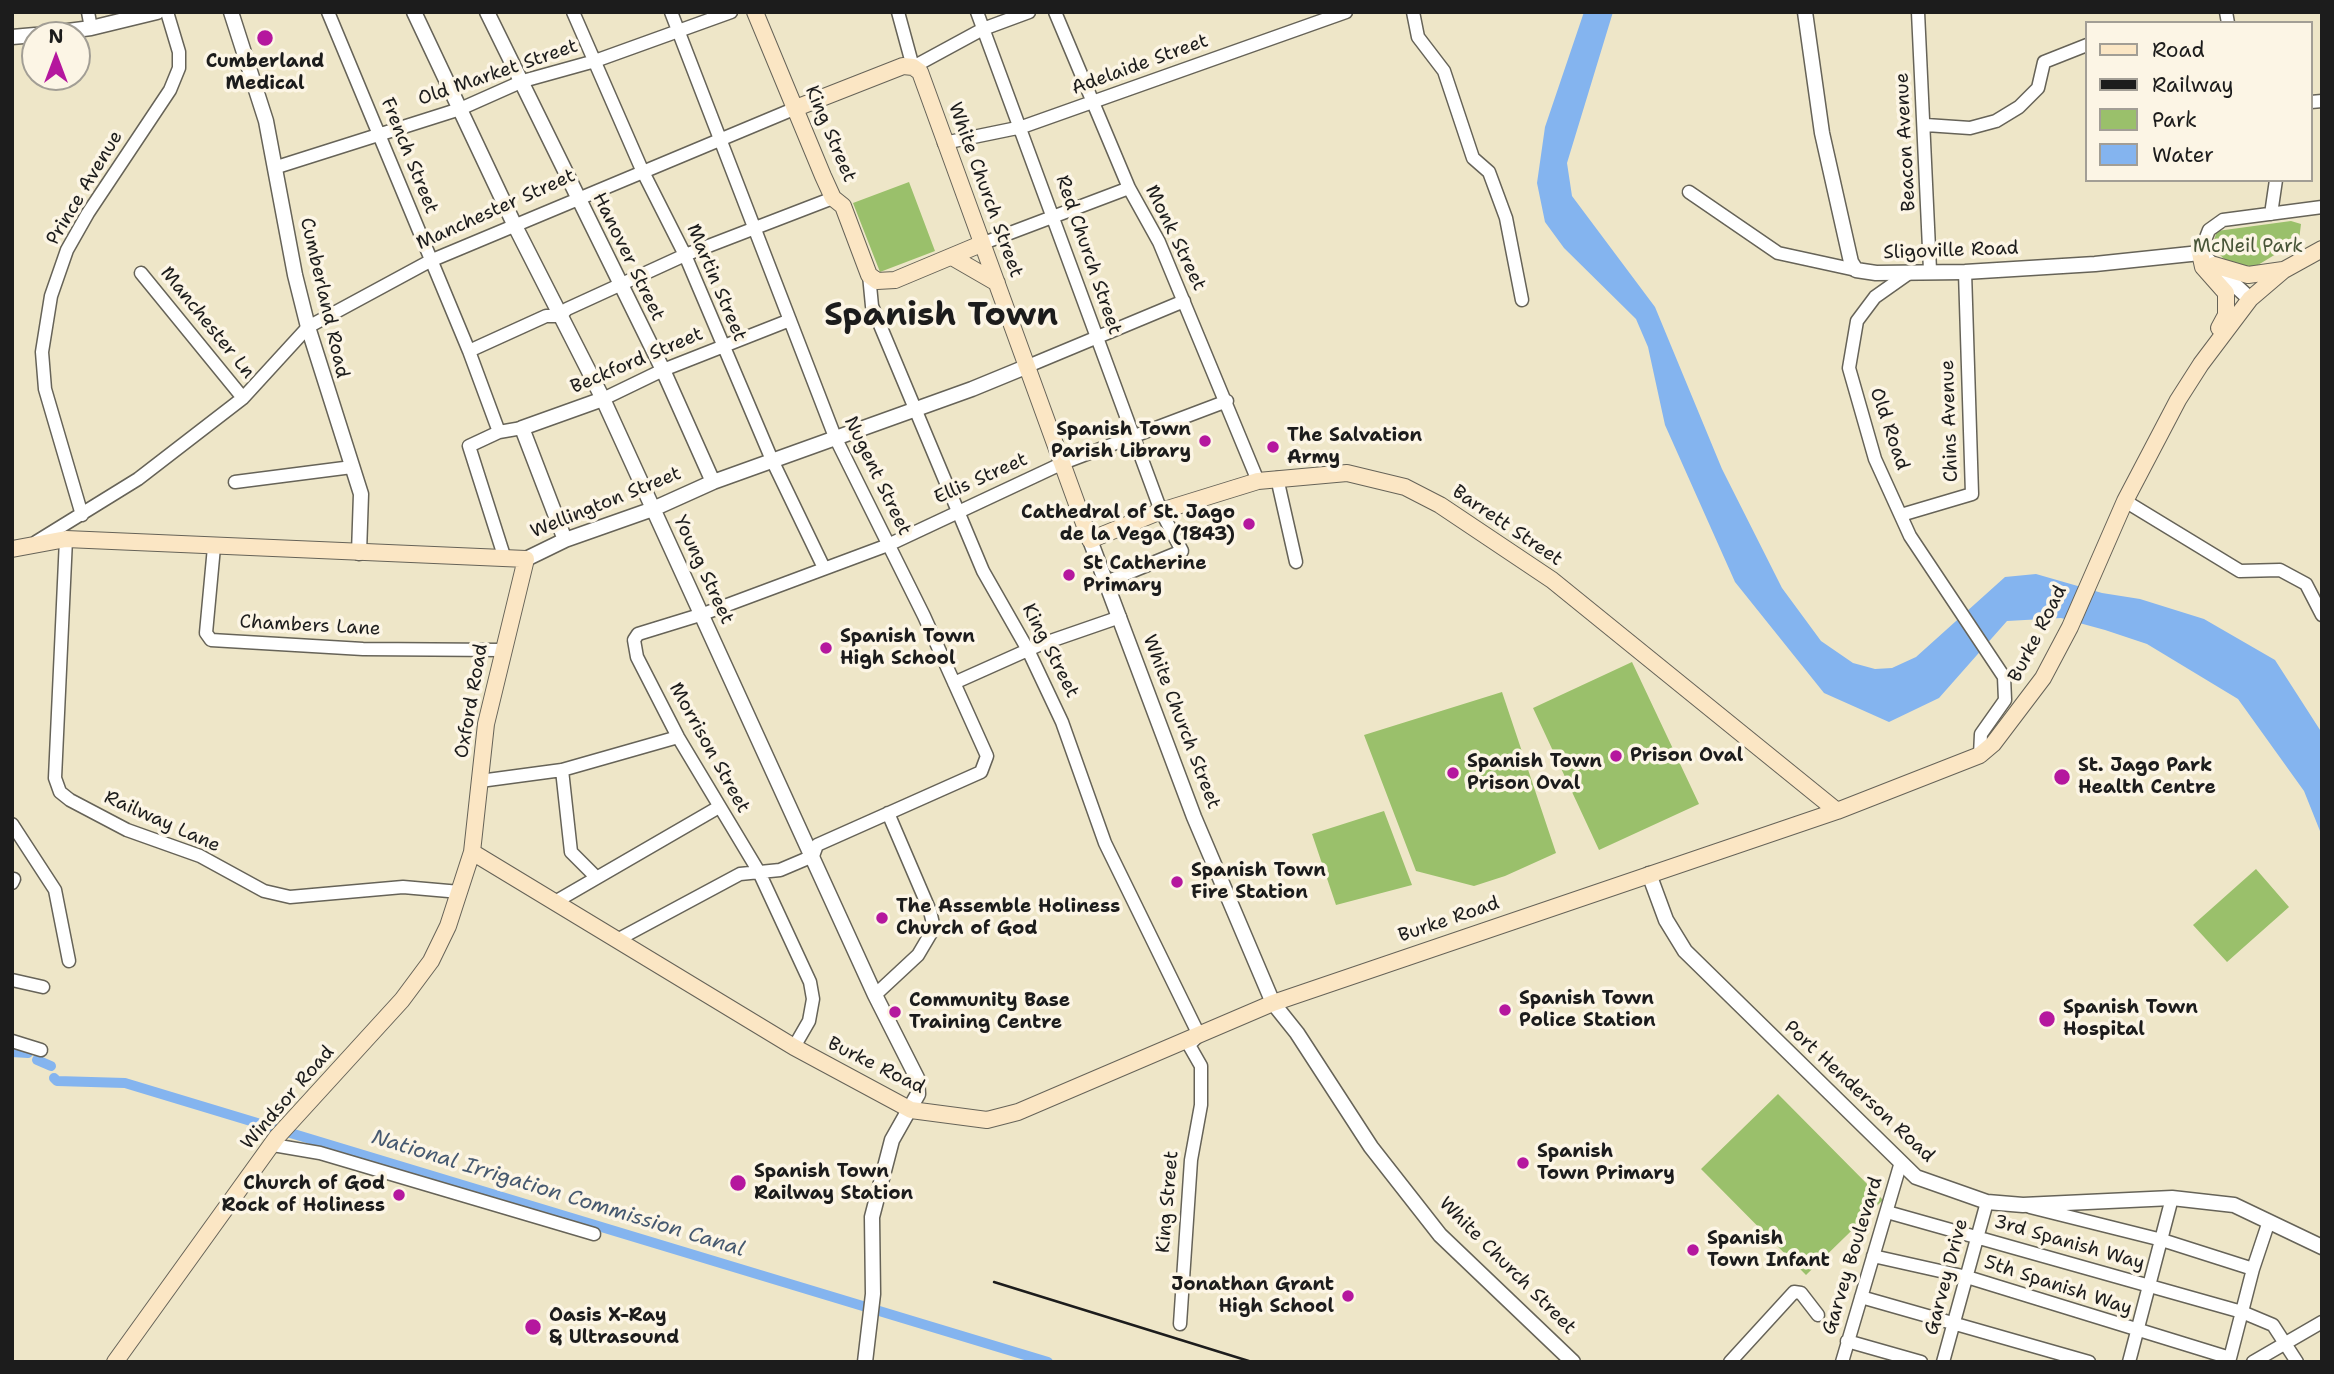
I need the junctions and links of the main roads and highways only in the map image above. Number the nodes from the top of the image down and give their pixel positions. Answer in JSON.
{"nodes":[{"id":1,"x":755,"y":12,"type":"edge"},
{"id":2,"x":913,"y":67,"type":"joint"},
{"id":3,"x":796,"y":108,"type":"junction"},
{"id":4,"x":981,"y":244,"type":"junction"},
{"id":5,"x":2322,"y":248,"type":"edge"},
{"id":6,"x":2200,"y":253,"type":"road end"},
{"id":7,"x":952,"y":257,"type":"junction"},
{"id":8,"x":2214,"y":265,"type":"road end"},
{"id":9,"x":2284,"y":270,"type":"junction"},
{"id":10,"x":998,"y":283,"type":"junction"},
{"id":11,"x":2200,"y":364,"type":"junction"},
{"id":12,"x":1090,"y":540,"type":"joint"},
{"id":13,"x":12,"y":549,"type":"edge"},
{"id":14,"x":526,"y":559,"type":"joint"},
{"id":15,"x":1837,"y":811,"type":"junction"},
{"id":16,"x":472,"y":852,"type":"junction"},
{"id":17,"x":119,"y":1361,"type":"edge"}],
"edges":[{"from":1,"to":3,"type":"main road","name":"King Street"},
{"from":2,"to":3,"type":"main road","name":"Manchester Street"},
{"from":2,"to":4,"type":"main road","name":"White Church Street"},
{"from":3,"to":7,"type":"main road","name":"King Street"},
{"from":4,"to":7,"type":"main road"},
{"from":4,"to":10,"type":"main road","name":"White Church Street"},
{"from":5,"to":9,"type":"main road"},
{"from":6,"to":11,"type":"main road"},
{"from":7,"to":10,"type":"main road"},
{"from":8,"to":9,"type":"main road"},
{"from":9,"to":11,"type":"main road","name":"Burke Road"},
{"from":10,"to":12,"type":"main road","name":"White Church Street"},
{"from":11,"to":15,"type":"main road","name":"Burke Road"},
{"from":12,"to":15,"type":"main road","name":"Barrett Street"},
{"from":13,"to":14,"type":"main road","name":"Wellington Street"},
{"from":14,"to":16,"type":"main road","name":"Oxford Road"},
{"from":15,"to":16,"type":"main road","name":"Burke Road"},
{"from":16,"to":17,"type":"main road","name":"Windsor Road"}]}
